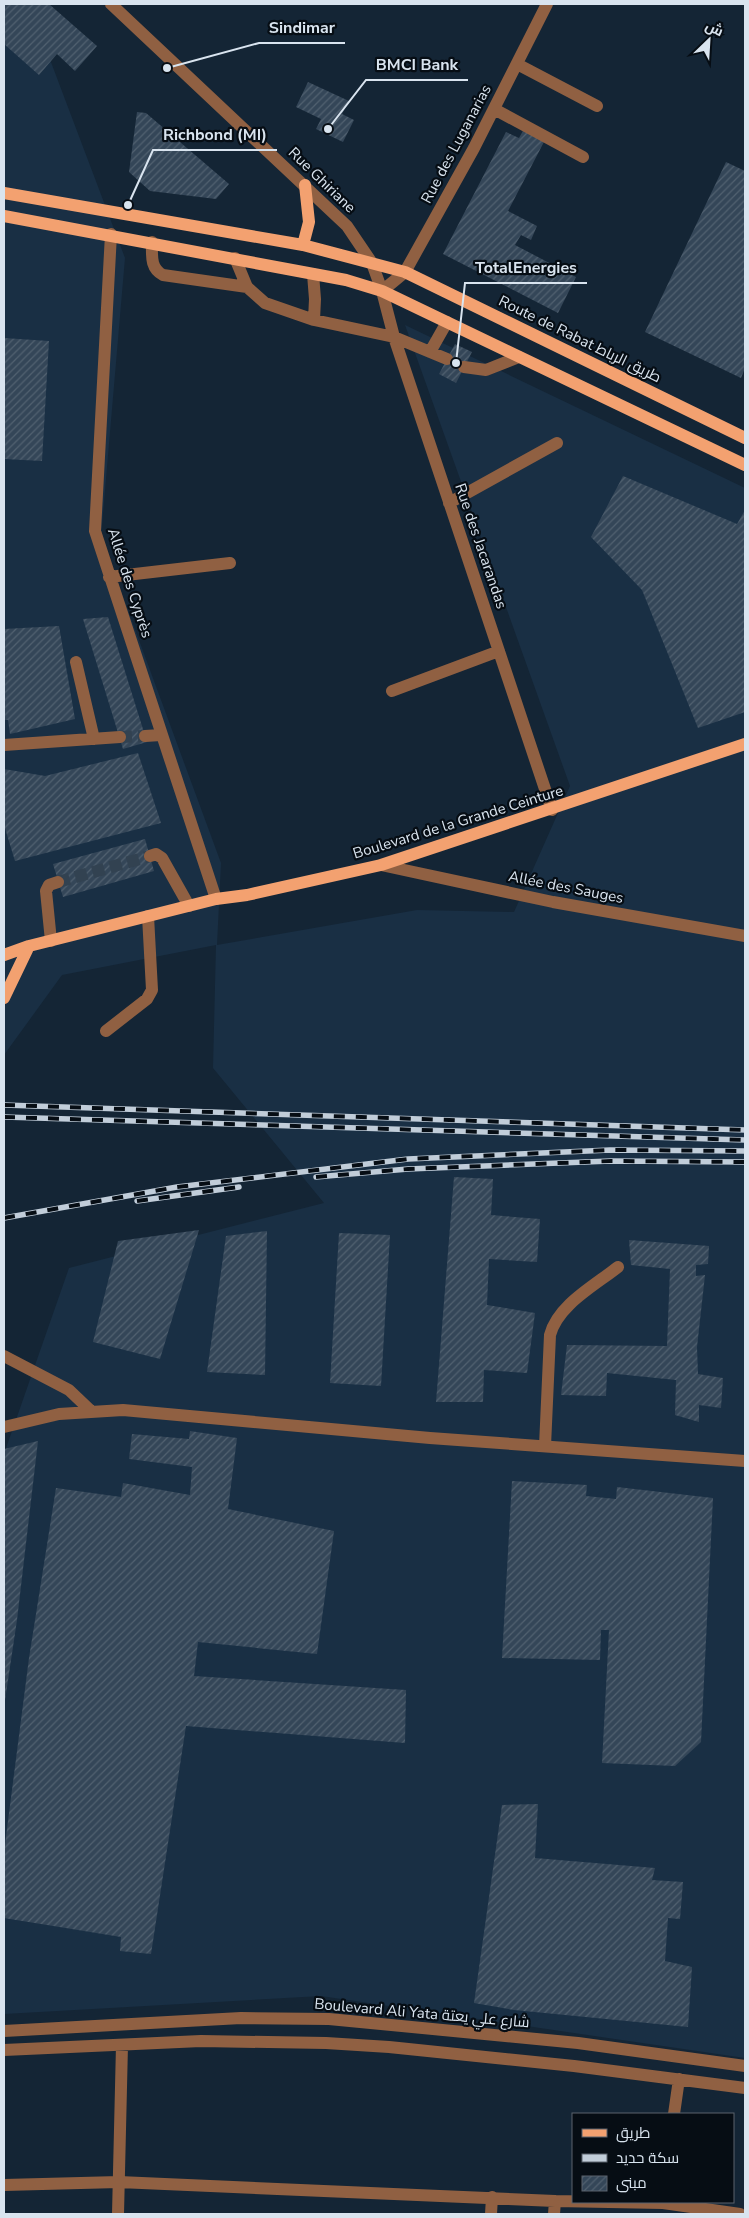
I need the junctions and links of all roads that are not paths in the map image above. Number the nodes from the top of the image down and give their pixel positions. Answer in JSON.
{"nodes":[{"id":1,"x":111,"y":4,"type":"edge"},
{"id":2,"x":547,"y":4,"type":"edge"},
{"id":3,"x":517,"y":64,"type":"junction"},
{"id":4,"x":597,"y":106,"type":"dead end"},
{"id":5,"x":494,"y":109,"type":"junction"},
{"id":6,"x":583,"y":157,"type":"dead end"},
{"id":7,"x":305,"y":185,"type":"junction"},
{"id":8,"x":4,"y":193,"type":"edge"},
{"id":9,"x":4,"y":216,"type":"edge"},
{"id":10,"x":111,"y":234,"type":"junction"},
{"id":11,"x":152,"y":242,"type":"junction"},
{"id":12,"x":303,"y":246,"type":"junction"},
{"id":13,"x":235,"y":258,"type":"junction"},
{"id":14,"x":372,"y":262,"type":"junction"},
{"id":15,"x":405,"y":272,"type":"junction"},
{"id":16,"x":313,"y":274,"type":"junction"},
{"id":17,"x":247,"y":287,"type":"junction"},
{"id":18,"x":382,"y":291,"type":"junction"},
{"id":19,"x":314,"y":320,"type":"junction"},
{"id":20,"x":447,"y":322,"type":"junction"},
{"id":21,"x":394,"y":337,"type":"junction"},
{"id":22,"x":430,"y":352,"type":"junction"},
{"id":23,"x":519,"y":356,"type":"junction"},
{"id":24,"x":447,"y":359,"type":"dead end"},
{"id":25,"x":464,"y":367,"type":"dead end"},
{"id":26,"x":745,"y":438,"type":"edge"},
{"id":27,"x":557,"y":444,"type":"dead end"},
{"id":28,"x":745,"y":465,"type":"edge"},
{"id":29,"x":449,"y":503,"type":"junction"},
{"id":30,"x":230,"y":563,"type":"dead end"},
{"id":31,"x":109,"y":577,"type":"junction"},
{"id":32,"x":499,"y":651,"type":"junction"},
{"id":33,"x":76,"y":662,"type":"dead end"},
{"id":34,"x":392,"y":691,"type":"dead end"},
{"id":35,"x":162,"y":735,"type":"junction"},
{"id":36,"x":145,"y":736,"type":"tunnel mouth"},
{"id":37,"x":120,"y":737,"type":"tunnel mouth"},
{"id":38,"x":94,"y":739,"type":"junction"},
{"id":39,"x":745,"y":744,"type":"edge"},
{"id":40,"x":4,"y":745,"type":"edge"},
{"id":41,"x":552,"y":810,"type":"junction"},
{"id":42,"x":150,"y":856,"type":"dead end"},
{"id":43,"x":381,"y":865,"type":"junction"},
{"id":44,"x":58,"y":882,"type":"tunnel mouth"},
{"id":45,"x":216,"y":899,"type":"junction"},
{"id":46,"x":188,"y":906,"type":"junction"},
{"id":47,"x":148,"y":916,"type":"junction"},
{"id":48,"x":745,"y":936,"type":"edge"},
{"id":49,"x":51,"y":941,"type":"junction"},
{"id":50,"x":29,"y":946,"type":"junction"},
{"id":51,"x":4,"y":955,"type":"edge"},
{"id":52,"x":4,"y":995,"type":"edge"},
{"id":53,"x":106,"y":1031,"type":"dead end"},
{"id":54,"x":618,"y":1267,"type":"dead end"},
{"id":55,"x":4,"y":1356,"type":"edge"},
{"id":56,"x":90,"y":1410,"type":"junction"},
{"id":57,"x":4,"y":1427,"type":"edge"},
{"id":58,"x":544,"y":1446,"type":"junction"},
{"id":59,"x":745,"y":1461,"type":"edge"},
{"id":60,"x":4,"y":2031,"type":"edge"},
{"id":61,"x":122,"y":2045,"type":"junction"},
{"id":62,"x":4,"y":2050,"type":"edge"},
{"id":63,"x":745,"y":2066,"type":"edge"},
{"id":64,"x":678,"y":2079,"type":"junction"},
{"id":65,"x":745,"y":2088,"type":"edge"},
{"id":66,"x":674,"y":2113,"type":"edge"},
{"id":67,"x":119,"y":2182,"type":"junction"},
{"id":68,"x":4,"y":2185,"type":"edge"},
{"id":69,"x":492,"y":2197,"type":"junction"},
{"id":70,"x":663,"y":2206,"type":"edge"},
{"id":71,"x":554,"y":2208,"type":"edge"},
{"id":72,"x":118,"y":2214,"type":"edge"},
{"id":73,"x":491,"y":2214,"type":"edge"},
{"id":74,"x":740,"y":2214,"type":"edge"}],
"edges":[{"from":1,"to":7,"type":"street","name":"Rue Ghiriane"},
{"from":2,"to":3,"type":"street","name":"Rue des Luganarias"},
{"from":3,"to":4,"type":"street"},
{"from":3,"to":5,"type":"street","name":"Rue des Luganarias"},
{"from":5,"to":6,"type":"street"},
{"from":5,"to":15,"type":"street","name":"Rue des Luganarias"},
{"from":7,"to":12,"type":"main road"},
{"from":7,"to":14,"type":"street","name":"Rue Ghiriane"},
{"from":8,"to":12,"type":"main road","name":"Route de Rabat طريق الرباط"},
{"from":9,"to":10,"type":"main road"},
{"from":10,"to":11,"type":"main road"},
{"from":10,"to":31,"type":"street","name":"Allée des Cyprès"},
{"from":11,"to":13,"type":"main road"},
{"from":11,"to":17,"type":"street"},
{"from":12,"to":14,"type":"main road","name":"Route de Rabat طريق الرباط"},
{"from":13,"to":16,"type":"main road"},
{"from":13,"to":17,"type":"street"},
{"from":14,"to":15,"type":"main road","name":"Route de Rabat طريق الرباط"},
{"from":14,"to":18,"type":"street","name":"Rue Ghiriane"},
{"from":15,"to":18,"type":"street","name":"Rue des Luganarias"},
{"from":15,"to":26,"type":"main road","name":"Route de Rabat طريق الرباط"},
{"from":16,"to":18,"type":"main road"},
{"from":16,"to":19,"type":"street"},
{"from":17,"to":19,"type":"street"},
{"from":18,"to":20,"type":"main road"},
{"from":18,"to":21,"type":"street","name":"Rue des Jacarandas"},
{"from":19,"to":21,"type":"street"},
{"from":20,"to":22,"type":"street"},
{"from":20,"to":23,"type":"main road"},
{"from":21,"to":22,"type":"street"},
{"from":21,"to":29,"type":"street","name":"Rue des Jacarandas"},
{"from":22,"to":24,"type":"street"},
{"from":23,"to":25,"type":"street"},
{"from":23,"to":28,"type":"main road"},
{"from":27,"to":29,"type":"street"},
{"from":29,"to":32,"type":"street","name":"Rue des Jacarandas"},
{"from":30,"to":31,"type":"street"},
{"from":31,"to":35,"type":"street","name":"Allée des Cyprès"},
{"from":32,"to":34,"type":"street"},
{"from":32,"to":41,"type":"street","name":"Rue des Jacarandas"},
{"from":33,"to":38,"type":"street"},
{"from":35,"to":36,"type":"street"},
{"from":35,"to":45,"type":"street","name":"Allée des Cyprès"},
{"from":37,"to":38,"type":"street"},
{"from":38,"to":40,"type":"street"},
{"from":39,"to":41,"type":"main road","name":"Boulevard de la Grande Ceinture"},
{"from":41,"to":43,"type":"main road","name":"Boulevard de la Grande Ceinture"},
{"from":42,"to":46,"type":"street"},
{"from":43,"to":45,"type":"main road","name":"Boulevard de la Grande Ceinture"},
{"from":43,"to":48,"type":"street","name":"Allée des Sauges"},
{"from":44,"to":49,"type":"street"},
{"from":45,"to":46,"type":"main road","name":"Boulevard de la Grande Ceinture"},
{"from":46,"to":47,"type":"main road","name":"Boulevard de la Grande Ceinture"},
{"from":47,"to":49,"type":"main road","name":"Boulevard de la Grande Ceinture"},
{"from":47,"to":53,"type":"street"},
{"from":49,"to":50,"type":"main road","name":"Boulevard de la Grande Ceinture"},
{"from":50,"to":51,"type":"main road","name":"Boulevard de la Grande Ceinture"},
{"from":50,"to":52,"type":"main road"},
{"from":54,"to":58,"type":"street"},
{"from":55,"to":56,"type":"street"},
{"from":56,"to":57,"type":"street"},
{"from":56,"to":58,"type":"street"},
{"from":58,"to":59,"type":"street"},
{"from":60,"to":63,"type":"street","name":"Boulevard Ali Yata شارع علي يعتة"},
{"from":61,"to":62,"type":"street"},
{"from":61,"to":64,"type":"street"},
{"from":61,"to":67,"type":"street"},
{"from":64,"to":65,"type":"street"},
{"from":64,"to":66,"type":"street"},
{"from":67,"to":68,"type":"street"},
{"from":67,"to":69,"type":"street"},
{"from":67,"to":72,"type":"street"},
{"from":69,"to":71,"type":"street"},
{"from":69,"to":73,"type":"street"},
{"from":70,"to":71,"type":"street"},
{"from":70,"to":74,"type":"street"}]}
